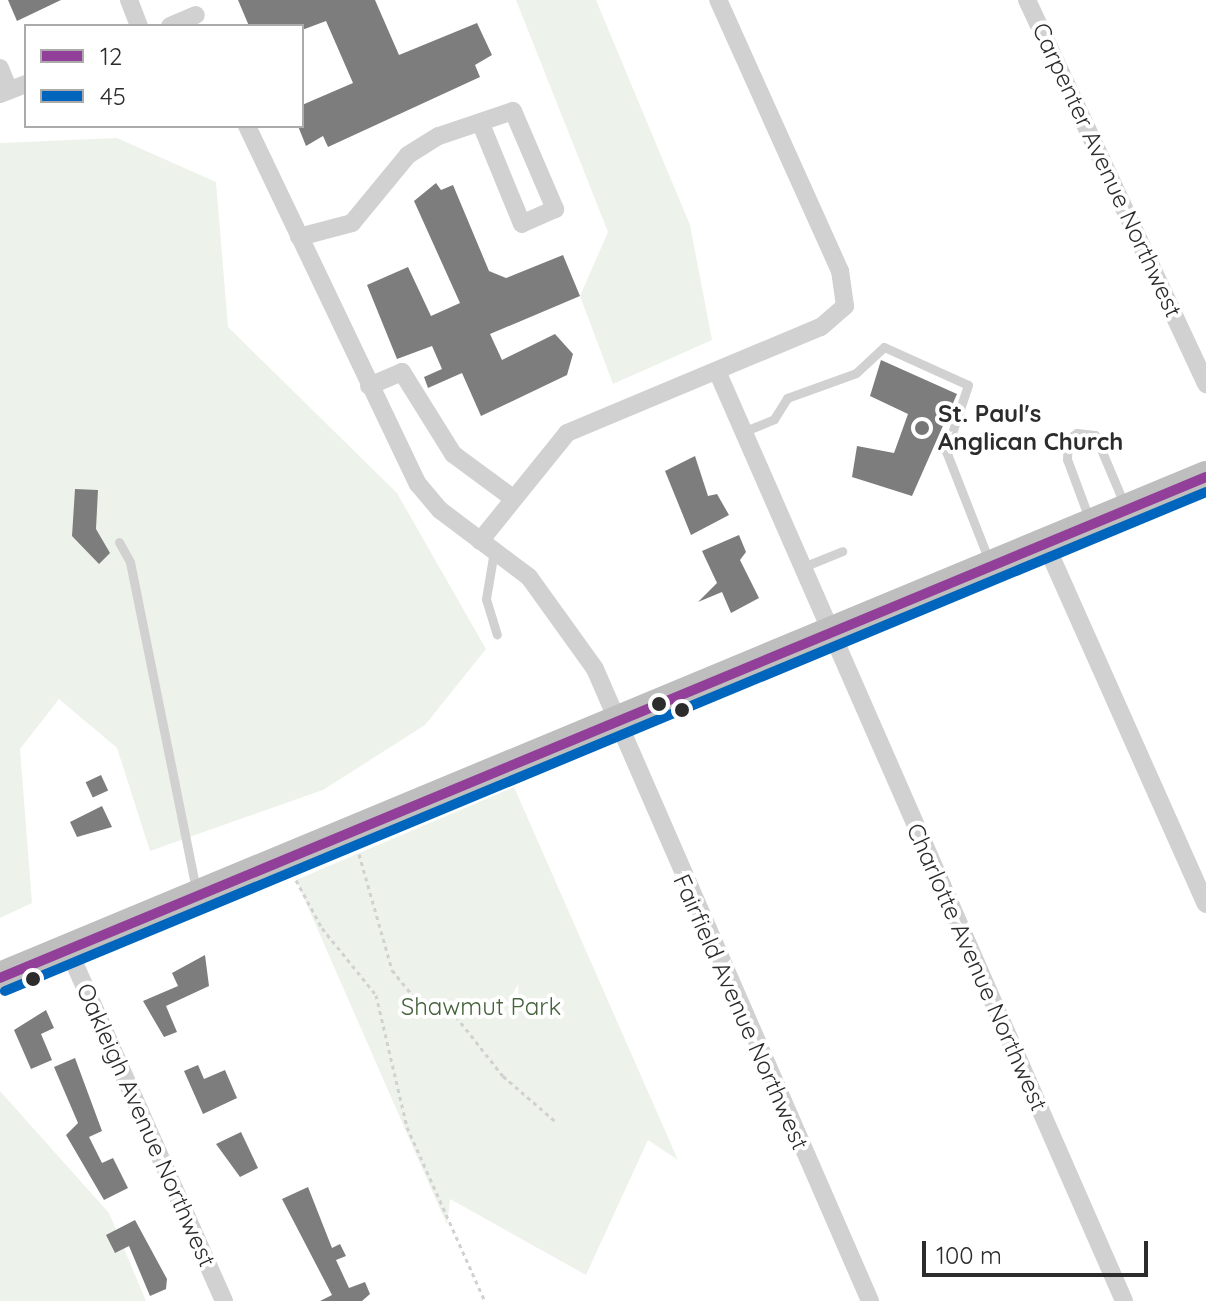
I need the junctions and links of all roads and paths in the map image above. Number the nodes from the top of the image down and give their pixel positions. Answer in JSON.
{"nodes":[{"id":1,"x":129,"y":0,"type":"edge"},
{"id":2,"x":718,"y":0,"type":"edge"},
{"id":3,"x":1027,"y":0,"type":"edge"},
{"id":4,"x":200,"y":14,"type":"edge"},
{"id":5,"x":138,"y":24,"type":"edge"},
{"id":6,"x":175,"y":24,"type":"edge"},
{"id":7,"x":0,"y":68,"type":"edge"},
{"id":8,"x":12,"y":89,"type":"edge"},
{"id":9,"x":481,"y":124,"type":"junction"},
{"id":10,"x":248,"y":128,"type":"edge"},
{"id":11,"x":299,"y":237,"type":"junction"},
{"id":12,"x":717,"y":371,"type":"junction"},
{"id":13,"x":1206,"y":384,"type":"edge"},
{"id":14,"x":369,"y":386,"type":"junction"},
{"id":15,"x":745,"y":431,"type":"junction"},
{"id":16,"x":1206,"y":477,"type":"edge"},
{"id":17,"x":510,"y":496,"type":"junction"},
{"id":18,"x":1126,"y":509,"type":"junction"},
{"id":19,"x":1091,"y":524,"type":"junction"},
{"id":20,"x":119,"y":542,"type":"dead end"},
{"id":21,"x":1045,"y":543,"type":"junction"},
{"id":22,"x":487,"y":546,"type":"junction"},
{"id":23,"x":842,"y":551,"type":"dead end"},
{"id":24,"x":808,"y":565,"type":"junction"},
{"id":25,"x":991,"y":565,"type":"junction"},
{"id":26,"x":834,"y":631,"type":"junction"},
{"id":27,"x":497,"y":634,"type":"dead end"},
{"id":28,"x":613,"y":723,"type":"junction"},
{"id":29,"x":359,"y":854,"type":"dead end"},
{"id":30,"x":296,"y":880,"type":"dead end"},
{"id":31,"x":197,"y":895,"type":"junction"},
{"id":32,"x":1206,"y":904,"type":"edge"},
{"id":33,"x":68,"y":949,"type":"junction"},
{"id":34,"x":0,"y":978,"type":"edge"},
{"id":35,"x":555,"y":1121,"type":"dead end"},
{"id":36,"x":224,"y":1301,"type":"edge"},
{"id":37,"x":485,"y":1301,"type":"edge"},
{"id":38,"x":870,"y":1301,"type":"edge"},
{"id":39,"x":1124,"y":1301,"type":"edge"}],
"edges":[{"from":1,"to":5,"type":"street"},
{"from":2,"to":12,"type":"street"},
{"from":3,"to":13,"type":"street","name":"Carpenter Avenue Northwest"},
{"from":4,"to":6,"type":"street"},
{"from":7,"to":8,"type":"street"},
{"from":9,"to":9,"type":"street"},
{"from":9,"to":11,"type":"street"},
{"from":10,"to":11,"type":"street","name":"Fairfield Avenue Northwest"},
{"from":11,"to":14,"type":"street","name":"Fairfield Avenue Northwest"},
{"from":12,"to":15,"type":"street","name":"Charlotte Avenue Northwest"},
{"from":12,"to":17,"type":"street"},
{"from":14,"to":17,"type":"street"},
{"from":14,"to":22,"type":"street","name":"Fairfield Avenue Northwest"},
{"from":15,"to":24,"type":"street","name":"Charlotte Avenue Northwest"},
{"from":15,"to":25,"type":"lane"},
{"from":16,"to":18,"type":"highway"},
{"from":17,"to":22,"type":"street"},
{"from":18,"to":19,"type":"highway"},
{"from":18,"to":19,"type":"lane"},
{"from":19,"to":21,"type":"highway"},
{"from":20,"to":31,"type":"lane"},
{"from":21,"to":25,"type":"highway"},
{"from":21,"to":32,"type":"street"},
{"from":22,"to":27,"type":"lane"},
{"from":22,"to":28,"type":"street","name":"Fairfield Avenue Northwest"},
{"from":23,"to":24,"type":"lane"},
{"from":24,"to":26,"type":"street","name":"Charlotte Avenue Northwest"},
{"from":25,"to":26,"type":"highway"},
{"from":26,"to":28,"type":"highway"},
{"from":26,"to":39,"type":"street","name":"Charlotte Avenue Northwest"},
{"from":28,"to":31,"type":"highway"},
{"from":28,"to":38,"type":"street","name":"Fairfield Avenue Northwest"},
{"from":29,"to":35,"type":"path"},
{"from":30,"to":37,"type":"path"},
{"from":31,"to":33,"type":"highway"},
{"from":33,"to":34,"type":"highway"},
{"from":33,"to":36,"type":"street","name":"Oakleigh Avenue Northwest"}]}
